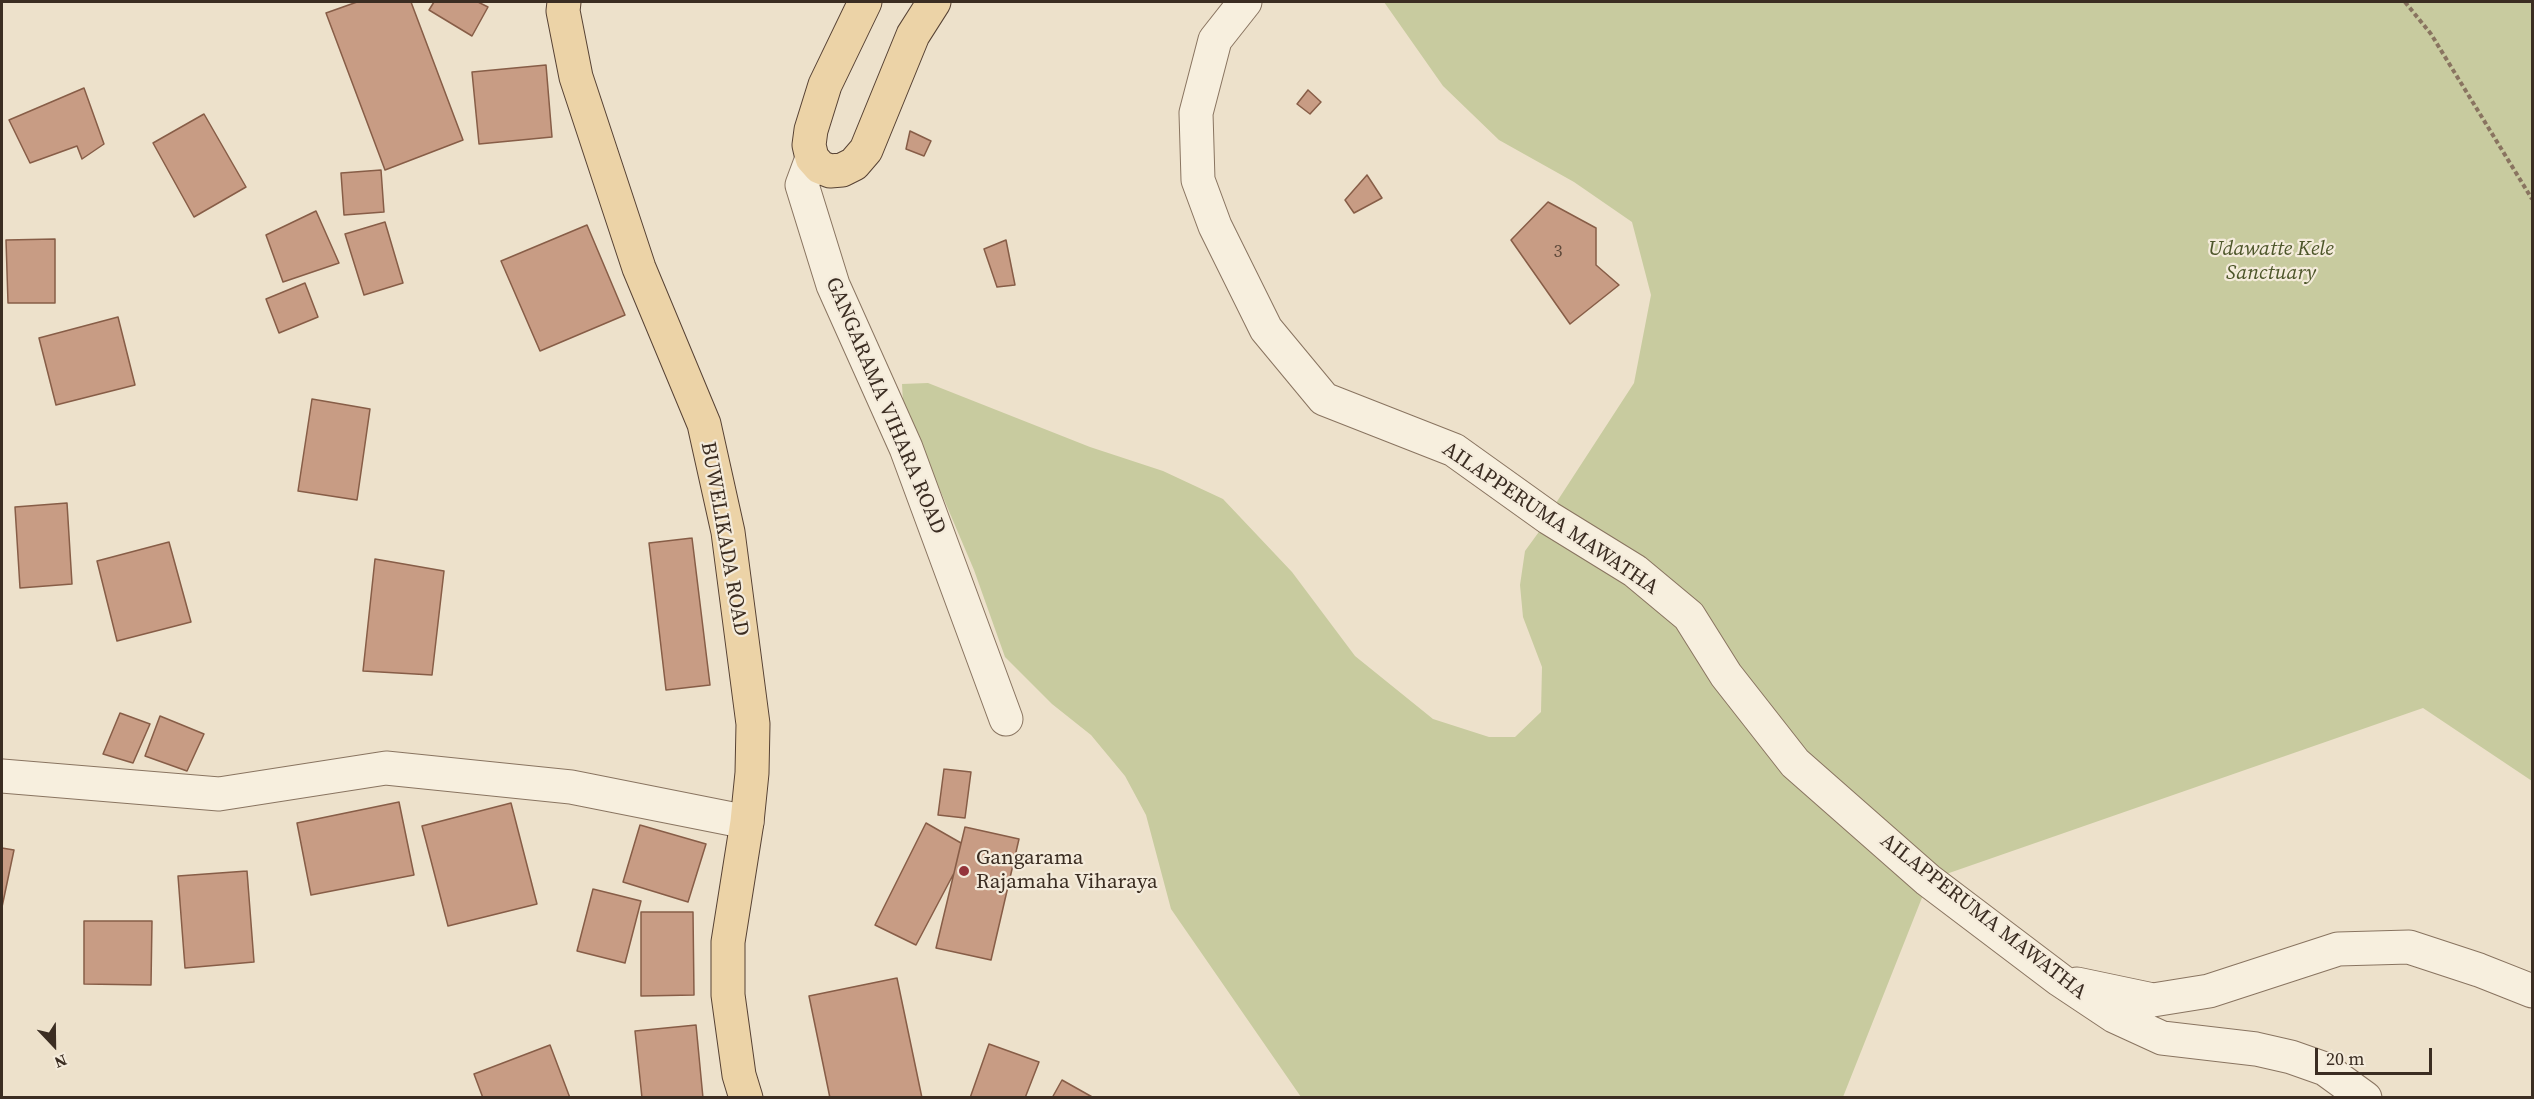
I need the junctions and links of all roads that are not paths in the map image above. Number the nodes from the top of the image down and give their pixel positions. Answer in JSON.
{"nodes":[{"id":1,"x":564,"y":2,"type":"edge"},
{"id":2,"x":865,"y":2,"type":"edge"},
{"id":3,"x":934,"y":2,"type":"edge"},
{"id":4,"x":1245,"y":2,"type":"edge"},
{"id":5,"x":812,"y":158,"type":"junction"},
{"id":6,"x":1006,"y":719,"type":"dead end"},
{"id":7,"x":2,"y":776,"type":"edge"},
{"id":8,"x":747,"y":822,"type":"junction"},
{"id":9,"x":2060,"y":980,"type":"junction"},
{"id":10,"x":2532,"y":991,"type":"edge"},
{"id":11,"x":746,"y":1098,"type":"edge"},
{"id":12,"x":2366,"y":1098,"type":"edge"}],
"edges":[{"from":1,"to":8,"type":"main road","name":"BUWELIKADA ROAD"},
{"from":2,"to":5,"type":"main road"},
{"from":3,"to":5,"type":"main road"},
{"from":4,"to":9,"type":"street","name":"AILAPPERUMA MAWATHA"},
{"from":5,"to":6,"type":"street","name":"GANGARAMA VIHARA ROAD"},
{"from":7,"to":8,"type":"street"},
{"from":8,"to":11,"type":"main road","name":"BUWELIKADA ROAD"},
{"from":9,"to":10,"type":"street"},
{"from":9,"to":12,"type":"street","name":"AILAPPERUMA MAWATHA"}]}
